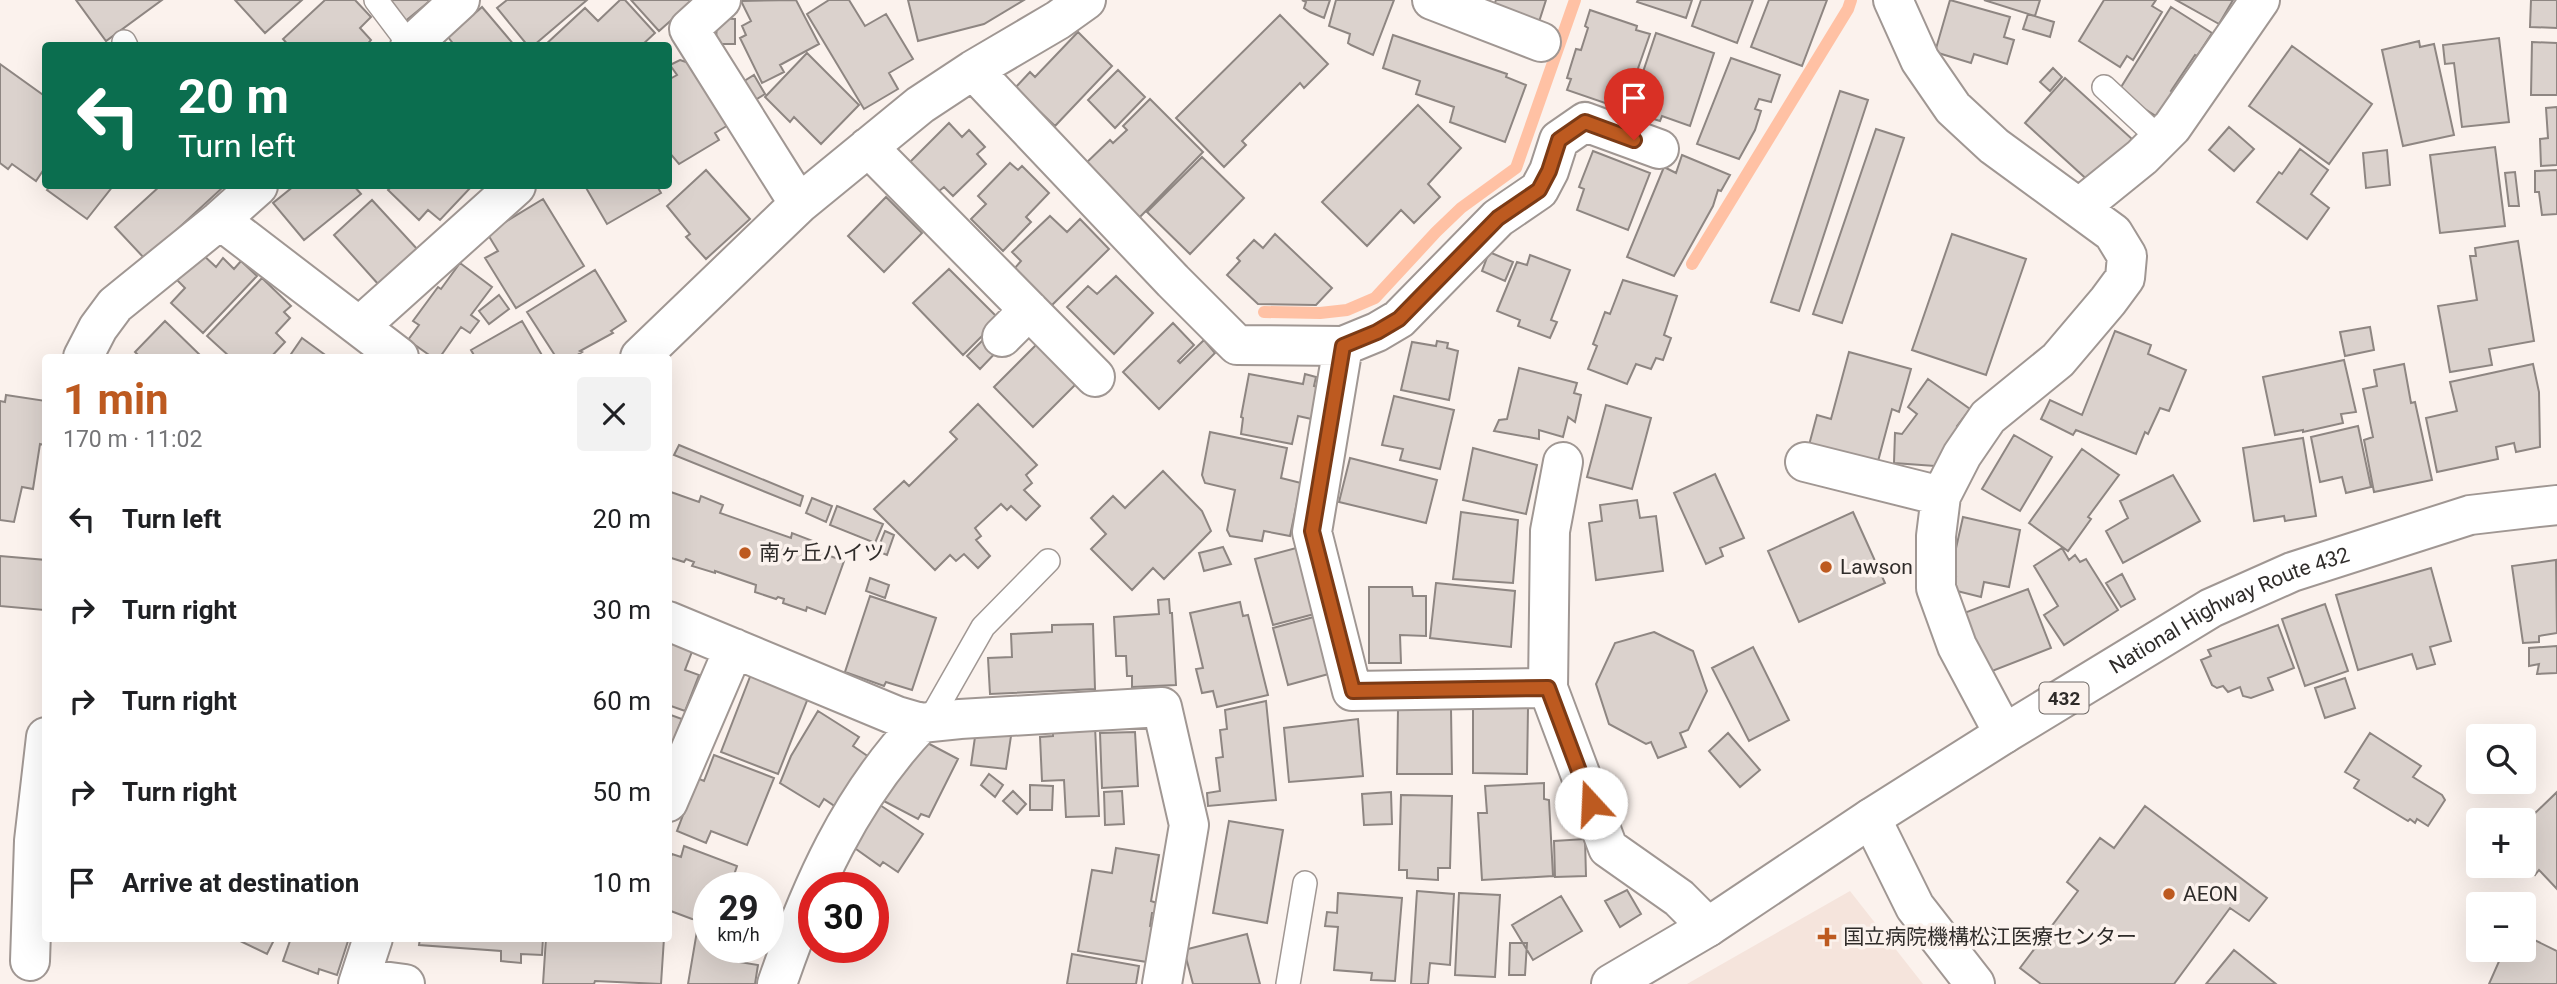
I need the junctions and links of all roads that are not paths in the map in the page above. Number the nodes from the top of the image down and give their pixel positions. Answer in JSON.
{"nodes":[{"id":1,"x":376,"y":0,"type":"edge"},
{"id":2,"x":460,"y":0,"type":"edge"},
{"id":3,"x":721,"y":0,"type":"edge"},
{"id":4,"x":1086,"y":0,"type":"edge"},
{"id":5,"x":1432,"y":0,"type":"edge"},
{"id":6,"x":1893,"y":0,"type":"edge"},
{"id":7,"x":2260,"y":0,"type":"edge"},
{"id":8,"x":679,"y":39,"type":"edge"},
{"id":9,"x":408,"y":42,"type":"edge"},
{"id":10,"x":413,"y":42,"type":"edge"},
{"id":11,"x":1541,"y":42,"type":"dead end"},
{"id":12,"x":973,"y":70,"type":"junction"},
{"id":13,"x":2104,"y":88,"type":"dead end"},
{"id":14,"x":2161,"y":140,"type":"junction"},
{"id":15,"x":868,"y":148,"type":"junction"},
{"id":16,"x":1658,"y":149,"type":"dead end"},
{"id":17,"x":513,"y":189,"type":"edge"},
{"id":18,"x":238,"y":198,"type":"edge"},
{"id":19,"x":799,"y":204,"type":"junction"},
{"id":20,"x":2079,"y":208,"type":"junction"},
{"id":21,"x":1029,"y":310,"type":"junction"},
{"id":22,"x":360,"y":326,"type":"junction"},
{"id":23,"x":1002,"y":337,"type":"dead end"},
{"id":24,"x":1343,"y":346,"type":"junction"},
{"id":25,"x":84,"y":354,"type":"edge"},
{"id":26,"x":395,"y":354,"type":"edge"},
{"id":27,"x":643,"y":354,"type":"edge"},
{"id":28,"x":1095,"y":377,"type":"dead end"},
{"id":29,"x":1563,"y":462,"type":"dead end"},
{"id":30,"x":1805,"y":462,"type":"dead end"},
{"id":31,"x":1941,"y":496,"type":"junction"},
{"id":32,"x":2557,"y":505,"type":"edge"},
{"id":33,"x":1048,"y":561,"type":"dead end"},
{"id":34,"x":672,"y":623,"type":"edge"},
{"id":35,"x":734,"y":648,"type":"junction"},
{"id":36,"x":1548,"y":688,"type":"junction"},
{"id":37,"x":921,"y":723,"type":"junction"},
{"id":38,"x":2004,"y":734,"type":"junction"},
{"id":39,"x":42,"y":772,"type":"edge"},
{"id":40,"x":672,"y":793,"type":"edge"},
{"id":41,"x":1871,"y":818,"type":"junction"},
{"id":42,"x":1305,"y":883,"type":"dead end"},
{"id":43,"x":1708,"y":927,"type":"junction"},
{"id":44,"x":372,"y":942,"type":"edge"},
{"id":45,"x":23,"y":976,"type":"edge"},
{"id":46,"x":359,"y":981,"type":"edge"},
{"id":47,"x":405,"y":984,"type":"edge"},
{"id":48,"x":777,"y":984,"type":"edge"},
{"id":49,"x":1162,"y":984,"type":"edge"},
{"id":50,"x":1287,"y":984,"type":"edge"},
{"id":51,"x":1611,"y":984,"type":"edge"},
{"id":52,"x":1975,"y":984,"type":"edge"}],
"edges":[{"from":1,"to":9,"type":"lane"},
{"from":2,"to":10,"type":"main road"},
{"from":3,"to":8,"type":"main road"},
{"from":4,"to":12,"type":"main road"},
{"from":5,"to":11,"type":"main road"},
{"from":6,"to":20,"type":"main road"},
{"from":7,"to":14,"type":"main road"},
{"from":8,"to":19,"type":"main road"},
{"from":12,"to":15,"type":"main road"},
{"from":12,"to":24,"type":"main road"},
{"from":13,"to":14,"type":"lane"},
{"from":14,"to":20,"type":"main road"},
{"from":15,"to":19,"type":"main road"},
{"from":15,"to":21,"type":"main road"},
{"from":16,"to":24,"type":"main road"},
{"from":17,"to":22,"type":"main road"},
{"from":18,"to":22,"type":"main road"},
{"from":18,"to":25,"type":"main road"},
{"from":19,"to":27,"type":"main road"},
{"from":20,"to":31,"type":"main road"},
{"from":21,"to":23,"type":"main road"},
{"from":21,"to":28,"type":"main road"},
{"from":22,"to":26,"type":"main road"},
{"from":24,"to":36,"type":"main road"},
{"from":29,"to":36,"type":"main road"},
{"from":30,"to":31,"type":"main road"},
{"from":31,"to":38,"type":"main road"},
{"from":32,"to":38,"type":"main road","name":"National Highway Route 432","number":"432"},
{"from":33,"to":37,"type":"lane"},
{"from":34,"to":35,"type":"main road"},
{"from":35,"to":37,"type":"main road"},
{"from":35,"to":40,"type":"main road"},
{"from":36,"to":43,"type":"main road"},
{"from":37,"to":48,"type":"main road"},
{"from":37,"to":49,"type":"main road"},
{"from":38,"to":41,"type":"main road","name":"National Highway Route 432","number":"432"},
{"from":39,"to":45,"type":"main road"},
{"from":41,"to":43,"type":"main road","name":"National Highway Route 432","number":"432"},
{"from":41,"to":52,"type":"main road"},
{"from":42,"to":50,"type":"lane"},
{"from":43,"to":51,"type":"main road","name":"National Highway Route 432","number":"432"},
{"from":44,"to":46,"type":"main road"},
{"from":46,"to":47,"type":"main road"}]}
